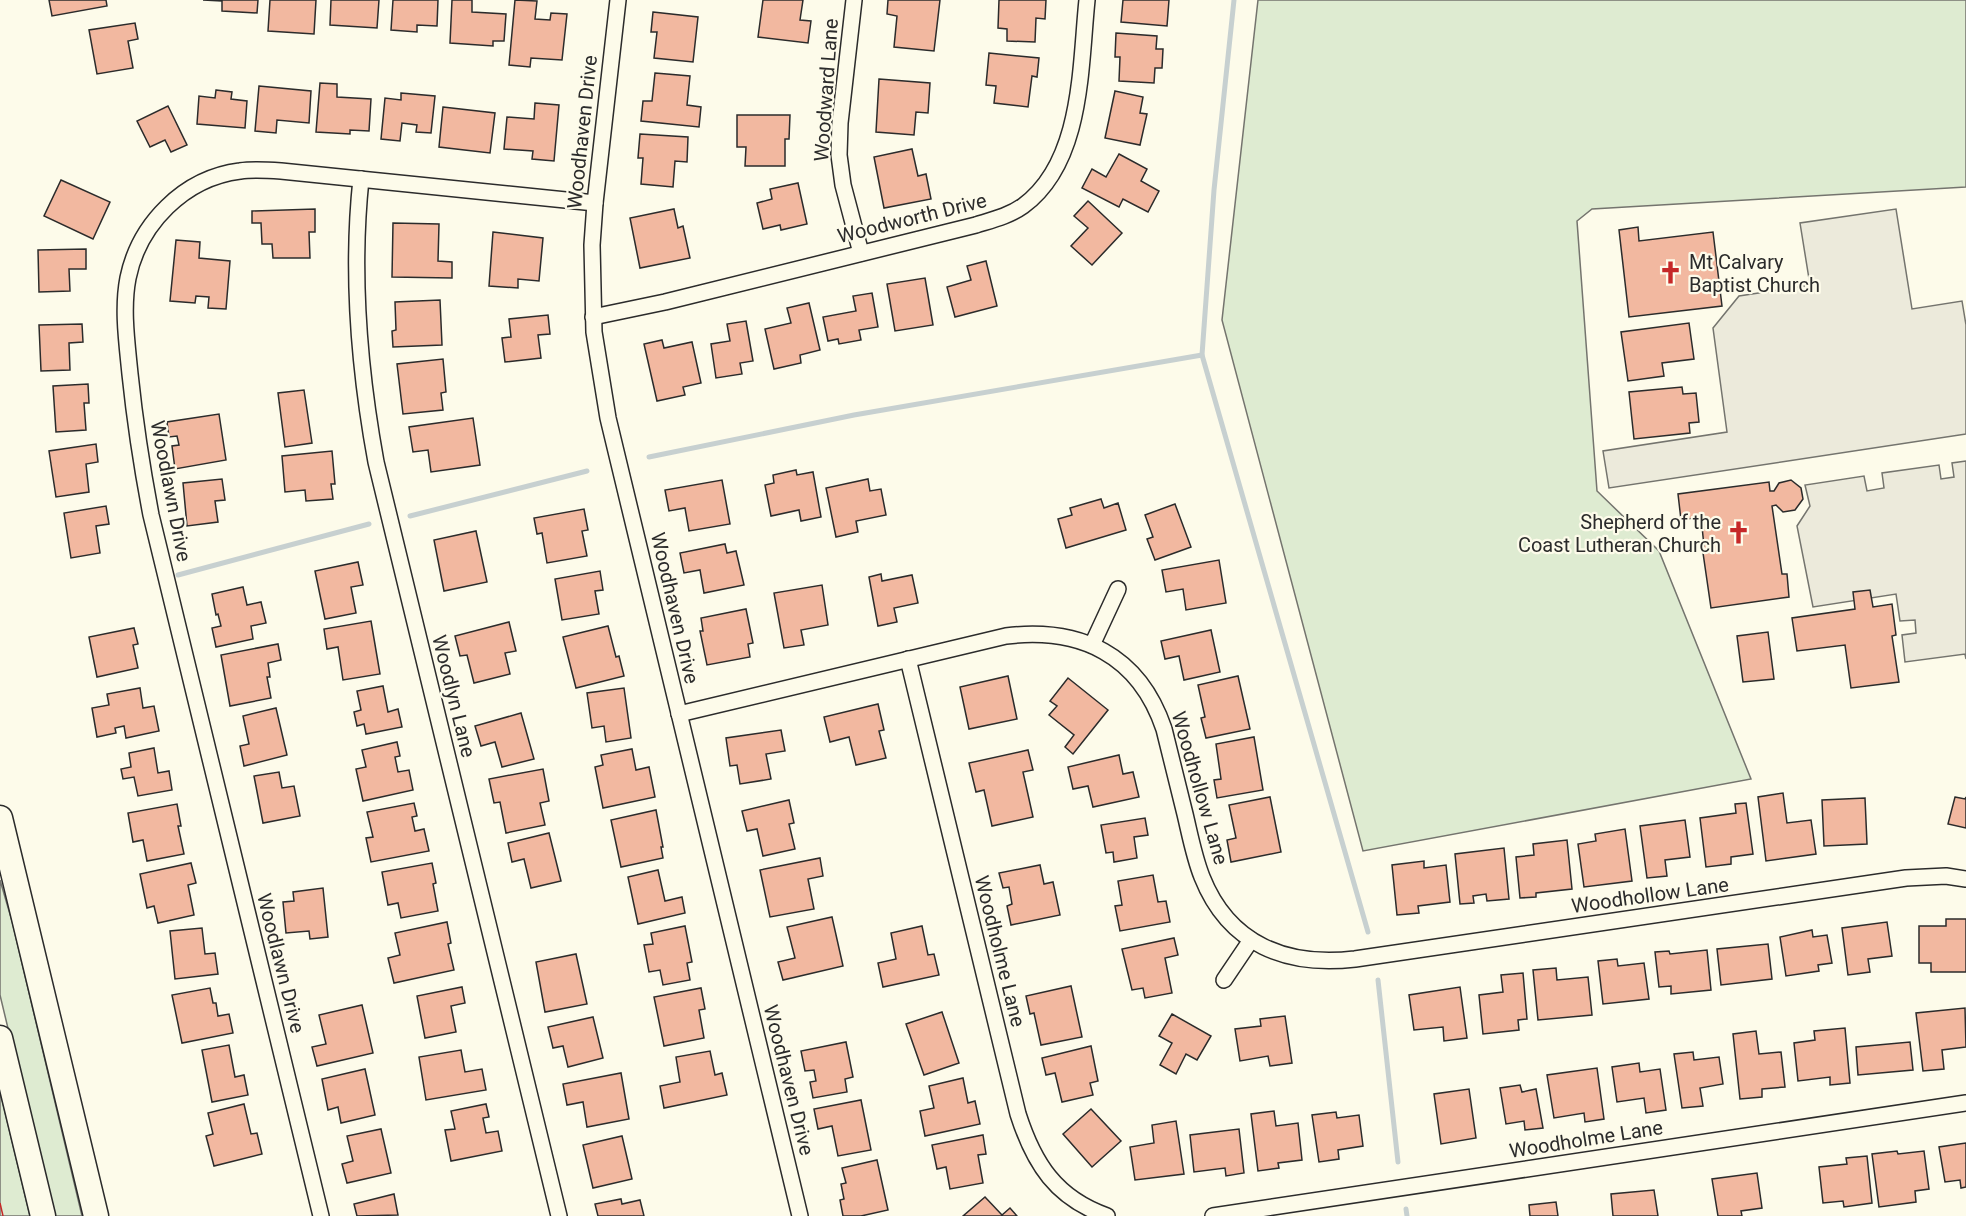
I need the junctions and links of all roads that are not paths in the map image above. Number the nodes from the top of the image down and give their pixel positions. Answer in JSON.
{"nodes":[{"id":1,"x":618,"y":0,"type":"edge"},
{"id":2,"x":854,"y":0,"type":"edge"},
{"id":3,"x":1087,"y":0,"type":"edge"},
{"id":4,"x":361,"y":179,"type":"junction"},
{"id":5,"x":595,"y":203,"type":"junction"},
{"id":6,"x":861,"y":253,"type":"junction"},
{"id":7,"x":593,"y":317,"type":"junction"},
{"id":8,"x":1118,"y":589,"type":"dead end"},
{"id":9,"x":1092,"y":645,"type":"junction"},
{"id":10,"x":908,"y":659,"type":"junction"},
{"id":11,"x":679,"y":714,"type":"junction"},
{"id":12,"x":0,"y":818,"type":"edge"},
{"id":13,"x":1966,"y":879,"type":"edge"},
{"id":14,"x":1251,"y":940,"type":"junction"},
{"id":15,"x":1224,"y":980,"type":"dead end"},
{"id":16,"x":0,"y":1038,"type":"edge"},
{"id":17,"x":1966,"y":1103,"type":"edge"},
{"id":18,"x":43,"y":1216,"type":"edge"},
{"id":19,"x":96,"y":1216,"type":"edge"},
{"id":20,"x":321,"y":1216,"type":"edge"},
{"id":21,"x":559,"y":1216,"type":"edge"},
{"id":22,"x":800,"y":1216,"type":"edge"},
{"id":23,"x":1107,"y":1216,"type":"edge"},
{"id":24,"x":1213,"y":1216,"type":"edge"}],
"edges":[{"from":1,"to":5,"type":"street","name":"Woodhaven Drive"},
{"from":2,"to":6,"type":"street","name":"Woodward Lane"},
{"from":3,"to":6,"type":"street","name":"Woodworth Drive"},
{"from":4,"to":5,"type":"street","name":"Woodlawn Drive"},
{"from":4,"to":20,"type":"street","name":"Woodlawn Drive"},
{"from":4,"to":21,"type":"street","name":"Woodlyn Lane"},
{"from":5,"to":7,"type":"street","name":"Woodhaven Drive"},
{"from":6,"to":7,"type":"street","name":"Woodworth Drive"},
{"from":7,"to":11,"type":"street","name":"Woodhaven Drive"},
{"from":8,"to":9,"type":"street"},
{"from":9,"to":10,"type":"street","name":"Woodhollow Lane"},
{"from":9,"to":14,"type":"street","name":"Woodhollow Lane"},
{"from":10,"to":11,"type":"street","name":"Woodhollow Lane"},
{"from":10,"to":23,"type":"street","name":"Woodholme Lane"},
{"from":11,"to":22,"type":"street","name":"Woodhaven Drive"},
{"from":12,"to":19,"type":"main road"},
{"from":13,"to":14,"type":"street","name":"Woodhollow Lane"},
{"from":14,"to":15,"type":"street"},
{"from":16,"to":18,"type":"main road"},
{"from":17,"to":24,"type":"street","name":"Woodholme Lane"}]}
